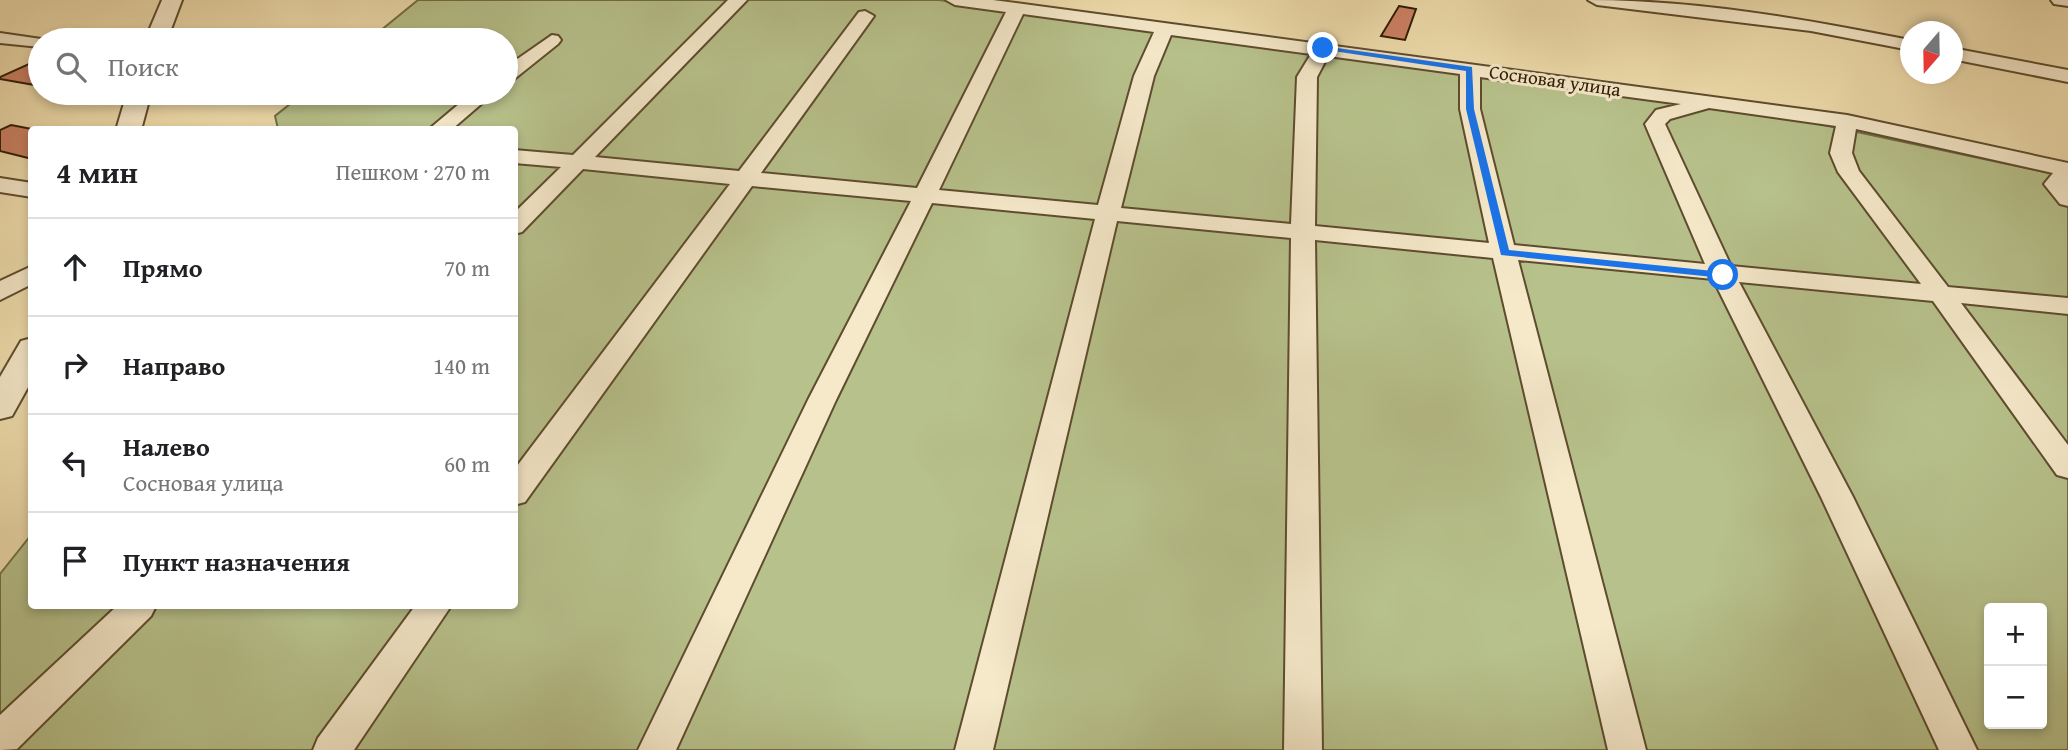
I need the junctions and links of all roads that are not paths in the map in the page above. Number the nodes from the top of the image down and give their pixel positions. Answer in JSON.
{"nodes":[{"id":1,"x":172,"y":0,"type":"edge"},
{"id":2,"x":738,"y":0,"type":"edge"},
{"id":3,"x":955,"y":0,"type":"edge"},
{"id":4,"x":1597,"y":0,"type":"edge"},
{"id":5,"x":2060,"y":0,"type":"edge"},
{"id":6,"x":2068,"y":1,"type":"edge"},
{"id":7,"x":1092,"y":2,"type":"dead end"},
{"id":8,"x":1029,"y":10,"type":"junction"},
{"id":9,"x":865,"y":16,"type":"dead end"},
{"id":10,"x":1165,"y":27,"type":"junction"},
{"id":11,"x":161,"y":28,"type":"edge"},
{"id":12,"x":0,"y":38,"type":"edge"},
{"id":13,"x":552,"y":40,"type":"dead end"},
{"id":14,"x":28,"y":41,"type":"edge"},
{"id":15,"x":1900,"y":43,"type":"edge"},
{"id":16,"x":1323,"y":48,"type":"junction"},
{"id":17,"x":1963,"y":55,"type":"edge"},
{"id":18,"x":518,"y":67,"type":"edge"},
{"id":19,"x":1470,"y":69,"type":"junction"},
{"id":20,"x":2068,"y":76,"type":"edge"},
{"id":21,"x":1726,"y":103,"type":"junction"},
{"id":22,"x":135,"y":105,"type":"edge"},
{"id":23,"x":469,"y":105,"type":"edge"},
{"id":24,"x":1847,"y":121,"type":"junction"},
{"id":25,"x":129,"y":126,"type":"edge"},
{"id":26,"x":443,"y":126,"type":"edge"},
{"id":27,"x":518,"y":156,"type":"edge"},
{"id":28,"x":576,"y":162,"type":"junction"},
{"id":29,"x":2068,"y":171,"type":"edge"},
{"id":30,"x":746,"y":178,"type":"junction"},
{"id":31,"x":0,"y":185,"type":"edge"},
{"id":32,"x":28,"y":189,"type":"edge"},
{"id":33,"x":925,"y":196,"type":"junction"},
{"id":34,"x":2068,"y":199,"type":"edge"},
{"id":35,"x":1110,"y":214,"type":"junction"},
{"id":36,"x":518,"y":223,"type":"edge"},
{"id":37,"x":1304,"y":234,"type":"junction"},
{"id":38,"x":1504,"y":253,"type":"junction"},
{"id":39,"x":28,"y":275,"type":"edge"},
{"id":40,"x":1723,"y":275,"type":"junction"},
{"id":41,"x":0,"y":292,"type":"edge"},
{"id":42,"x":1945,"y":295,"type":"junction"},
{"id":43,"x":2068,"y":306,"type":"edge"},
{"id":44,"x":28,"y":356,"type":"edge"},
{"id":45,"x":0,"y":408,"type":"edge"},
{"id":46,"x":2068,"y":467,"type":"edge"},
{"id":47,"x":518,"y":489,"type":"edge"},
{"id":48,"x":136,"y":609,"type":"edge"},
{"id":49,"x":432,"y":609,"type":"edge"},
{"id":50,"x":3,"y":737,"type":"dead end"},
{"id":51,"x":332,"y":750,"type":"edge"},
{"id":52,"x":657,"y":750,"type":"edge"},
{"id":53,"x":974,"y":750,"type":"edge"},
{"id":54,"x":1303,"y":750,"type":"edge"},
{"id":55,"x":1627,"y":750,"type":"edge"},
{"id":56,"x":1958,"y":750,"type":"edge"}],
"edges":[{"from":1,"to":11,"type":"street"},
{"from":2,"to":28,"type":"street"},
{"from":3,"to":8,"type":"street","name":"Сосновая улица"},
{"from":4,"to":15,"type":"street"},
{"from":5,"to":6,"type":"street"},
{"from":7,"to":8,"type":"street"},
{"from":8,"to":10,"type":"street","name":"Сосновая улица"},
{"from":8,"to":33,"type":"street"},
{"from":9,"to":30,"type":"street"},
{"from":10,"to":16,"type":"street","name":"Сосновая улица"},
{"from":10,"to":35,"type":"street"},
{"from":12,"to":14,"type":"street"},
{"from":13,"to":18,"type":"street"},
{"from":16,"to":19,"type":"street","name":"Сосновая улица"},
{"from":16,"to":37,"type":"street"},
{"from":17,"to":20,"type":"street"},
{"from":19,"to":21,"type":"street","name":"Сосновая улица"},
{"from":19,"to":38,"type":"street"},
{"from":21,"to":24,"type":"street","name":"Сосновая улица"},
{"from":21,"to":40,"type":"street"},
{"from":22,"to":25,"type":"street"},
{"from":23,"to":26,"type":"street"},
{"from":24,"to":29,"type":"street","name":"Сосновая улица"},
{"from":24,"to":42,"type":"street"},
{"from":27,"to":28,"type":"street"},
{"from":28,"to":30,"type":"street"},
{"from":28,"to":36,"type":"street"},
{"from":29,"to":34,"type":"street"},
{"from":30,"to":33,"type":"street"},
{"from":30,"to":47,"type":"street"},
{"from":31,"to":32,"type":"street"},
{"from":33,"to":35,"type":"street"},
{"from":33,"to":52,"type":"street"},
{"from":35,"to":37,"type":"street"},
{"from":35,"to":53,"type":"street"},
{"from":37,"to":38,"type":"street"},
{"from":37,"to":54,"type":"street"},
{"from":38,"to":40,"type":"street"},
{"from":38,"to":55,"type":"street"},
{"from":39,"to":41,"type":"street"},
{"from":40,"to":42,"type":"street"},
{"from":40,"to":56,"type":"street"},
{"from":42,"to":43,"type":"street"},
{"from":42,"to":46,"type":"street"},
{"from":44,"to":45,"type":"street"},
{"from":48,"to":50,"type":"street"},
{"from":49,"to":51,"type":"street"}]}
